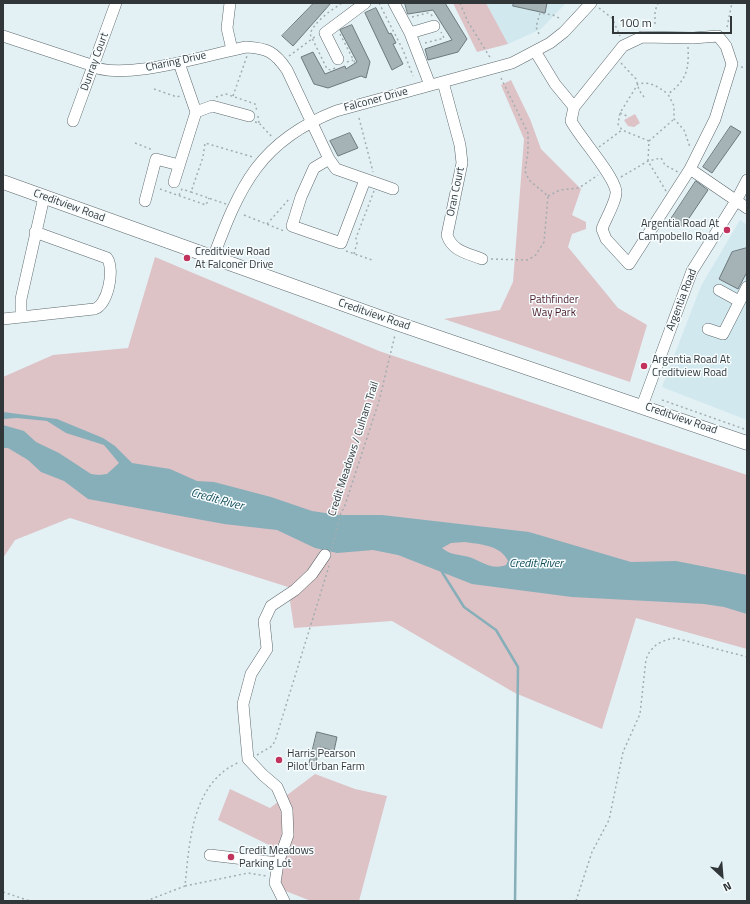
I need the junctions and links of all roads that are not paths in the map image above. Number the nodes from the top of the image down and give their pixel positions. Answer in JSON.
{"nodes":[{"id":1,"x":116,"y":3,"type":"edge"},
{"id":2,"x":230,"y":3,"type":"edge"},
{"id":3,"x":365,"y":3,"type":"edge"},
{"id":4,"x":394,"y":3,"type":"edge"},
{"id":5,"x":594,"y":5,"type":"edge"},
{"id":6,"x":434,"y":26,"type":"dead end"},
{"id":7,"x":410,"y":33,"type":"junction"},
{"id":8,"x":3,"y":36,"type":"edge"},
{"id":9,"x":232,"y":50,"type":"junction"},
{"id":10,"x":535,"y":51,"type":"junction"},
{"id":11,"x":338,"y":59,"type":"dead end"},
{"id":12,"x":179,"y":62,"type":"junction"},
{"id":13,"x":93,"y":68,"type":"junction"},
{"id":14,"x":443,"y":82,"type":"junction"},
{"id":15,"x":430,"y":85,"type":"junction"},
{"id":16,"x":574,"y":107,"type":"junction"},
{"id":17,"x":196,"y":112,"type":"junction"},
{"id":18,"x":249,"y":116,"type":"dead end"},
{"id":19,"x":73,"y":121,"type":"dead end"},
{"id":20,"x":311,"y":122,"type":"junction"},
{"id":21,"x":329,"y":159,"type":"junction"},
{"id":22,"x":179,"y":165,"type":"junction"},
{"id":23,"x":687,"y":172,"type":"junction"},
{"id":24,"x":747,"y":180,"type":"edge"},
{"id":25,"x":370,"y":181,"type":"junction"},
{"id":26,"x":3,"y":182,"type":"edge"},
{"id":27,"x":174,"y":182,"type":"dead end"},
{"id":28,"x":393,"y":189,"type":"dead end"},
{"id":29,"x":44,"y":197,"type":"junction"},
{"id":30,"x":145,"y":201,"type":"dead end"},
{"id":31,"x":736,"y":201,"type":"junction"},
{"id":32,"x":747,"y":208,"type":"edge"},
{"id":33,"x":35,"y":232,"type":"junction"},
{"id":34,"x":213,"y":258,"type":"junction"},
{"id":35,"x":482,"y":259,"type":"road end"},
{"id":36,"x":747,"y":287,"type":"edge"},
{"id":37,"x":719,"y":290,"type":"dead end"},
{"id":38,"x":740,"y":301,"type":"junction"},
{"id":39,"x":21,"y":317,"type":"junction"},
{"id":40,"x":3,"y":319,"type":"edge"},
{"id":41,"x":708,"y":329,"type":"dead end"},
{"id":42,"x":642,"y":406,"type":"junction"},
{"id":43,"x":747,"y":443,"type":"edge"},
{"id":44,"x":328,"y":551,"type":"road end"},
{"id":45,"x":210,"y":855,"type":"dead end"},
{"id":46,"x":278,"y":863,"type":"junction"},
{"id":47,"x":284,"y":901,"type":"edge"}],
"edges":[{"from":1,"to":13,"type":"street","name":"Dunray Court"},
{"from":2,"to":9,"type":"street"},
{"from":3,"to":11,"type":"street"},
{"from":4,"to":7,"type":"street"},
{"from":5,"to":10,"type":"street","name":"Falconer Drive"},
{"from":6,"to":7,"type":"street"},
{"from":7,"to":15,"type":"street"},
{"from":8,"to":13,"type":"street","name":"Charing Drive"},
{"from":9,"to":12,"type":"street","name":"Charing Drive"},
{"from":9,"to":20,"type":"street","name":"Charing Drive"},
{"from":10,"to":14,"type":"street","name":"Falconer Drive"},
{"from":10,"to":16,"type":"street"},
{"from":12,"to":13,"type":"street","name":"Charing Drive"},
{"from":12,"to":17,"type":"street"},
{"from":13,"to":19,"type":"street","name":"Dunray Court"},
{"from":14,"to":15,"type":"street","name":"Falconer Drive"},
{"from":14,"to":35,"type":"street","name":"Oran Court"},
{"from":15,"to":20,"type":"street","name":"Falconer Drive"},
{"from":16,"to":23,"type":"street"},
{"from":16,"to":23,"type":"street"},
{"from":17,"to":18,"type":"street"},
{"from":17,"to":22,"type":"street"},
{"from":20,"to":21,"type":"street","name":"Charing Drive"},
{"from":20,"to":34,"type":"street","name":"Falconer Drive"},
{"from":21,"to":25,"type":"street"},
{"from":21,"to":25,"type":"street"},
{"from":22,"to":27,"type":"street"},
{"from":22,"to":30,"type":"street"},
{"from":23,"to":31,"type":"street"},
{"from":24,"to":31,"type":"street","name":"Argentia Road"},
{"from":25,"to":28,"type":"street"},
{"from":26,"to":29,"type":"main road","name":"Creditview Road"},
{"from":29,"to":33,"type":"street"},
{"from":29,"to":34,"type":"main road","name":"Creditview Road"},
{"from":31,"to":32,"type":"street"},
{"from":31,"to":42,"type":"street","name":"Argentia Road"},
{"from":33,"to":39,"type":"street"},
{"from":33,"to":39,"type":"street"},
{"from":34,"to":42,"type":"main road","name":"Creditview Road"},
{"from":36,"to":38,"type":"street"},
{"from":37,"to":38,"type":"street"},
{"from":38,"to":41,"type":"street"},
{"from":39,"to":40,"type":"street"},
{"from":42,"to":43,"type":"main road","name":"Creditview Road"},
{"from":44,"to":46,"type":"street"},
{"from":45,"to":46,"type":"street"},
{"from":46,"to":47,"type":"street"}]}
